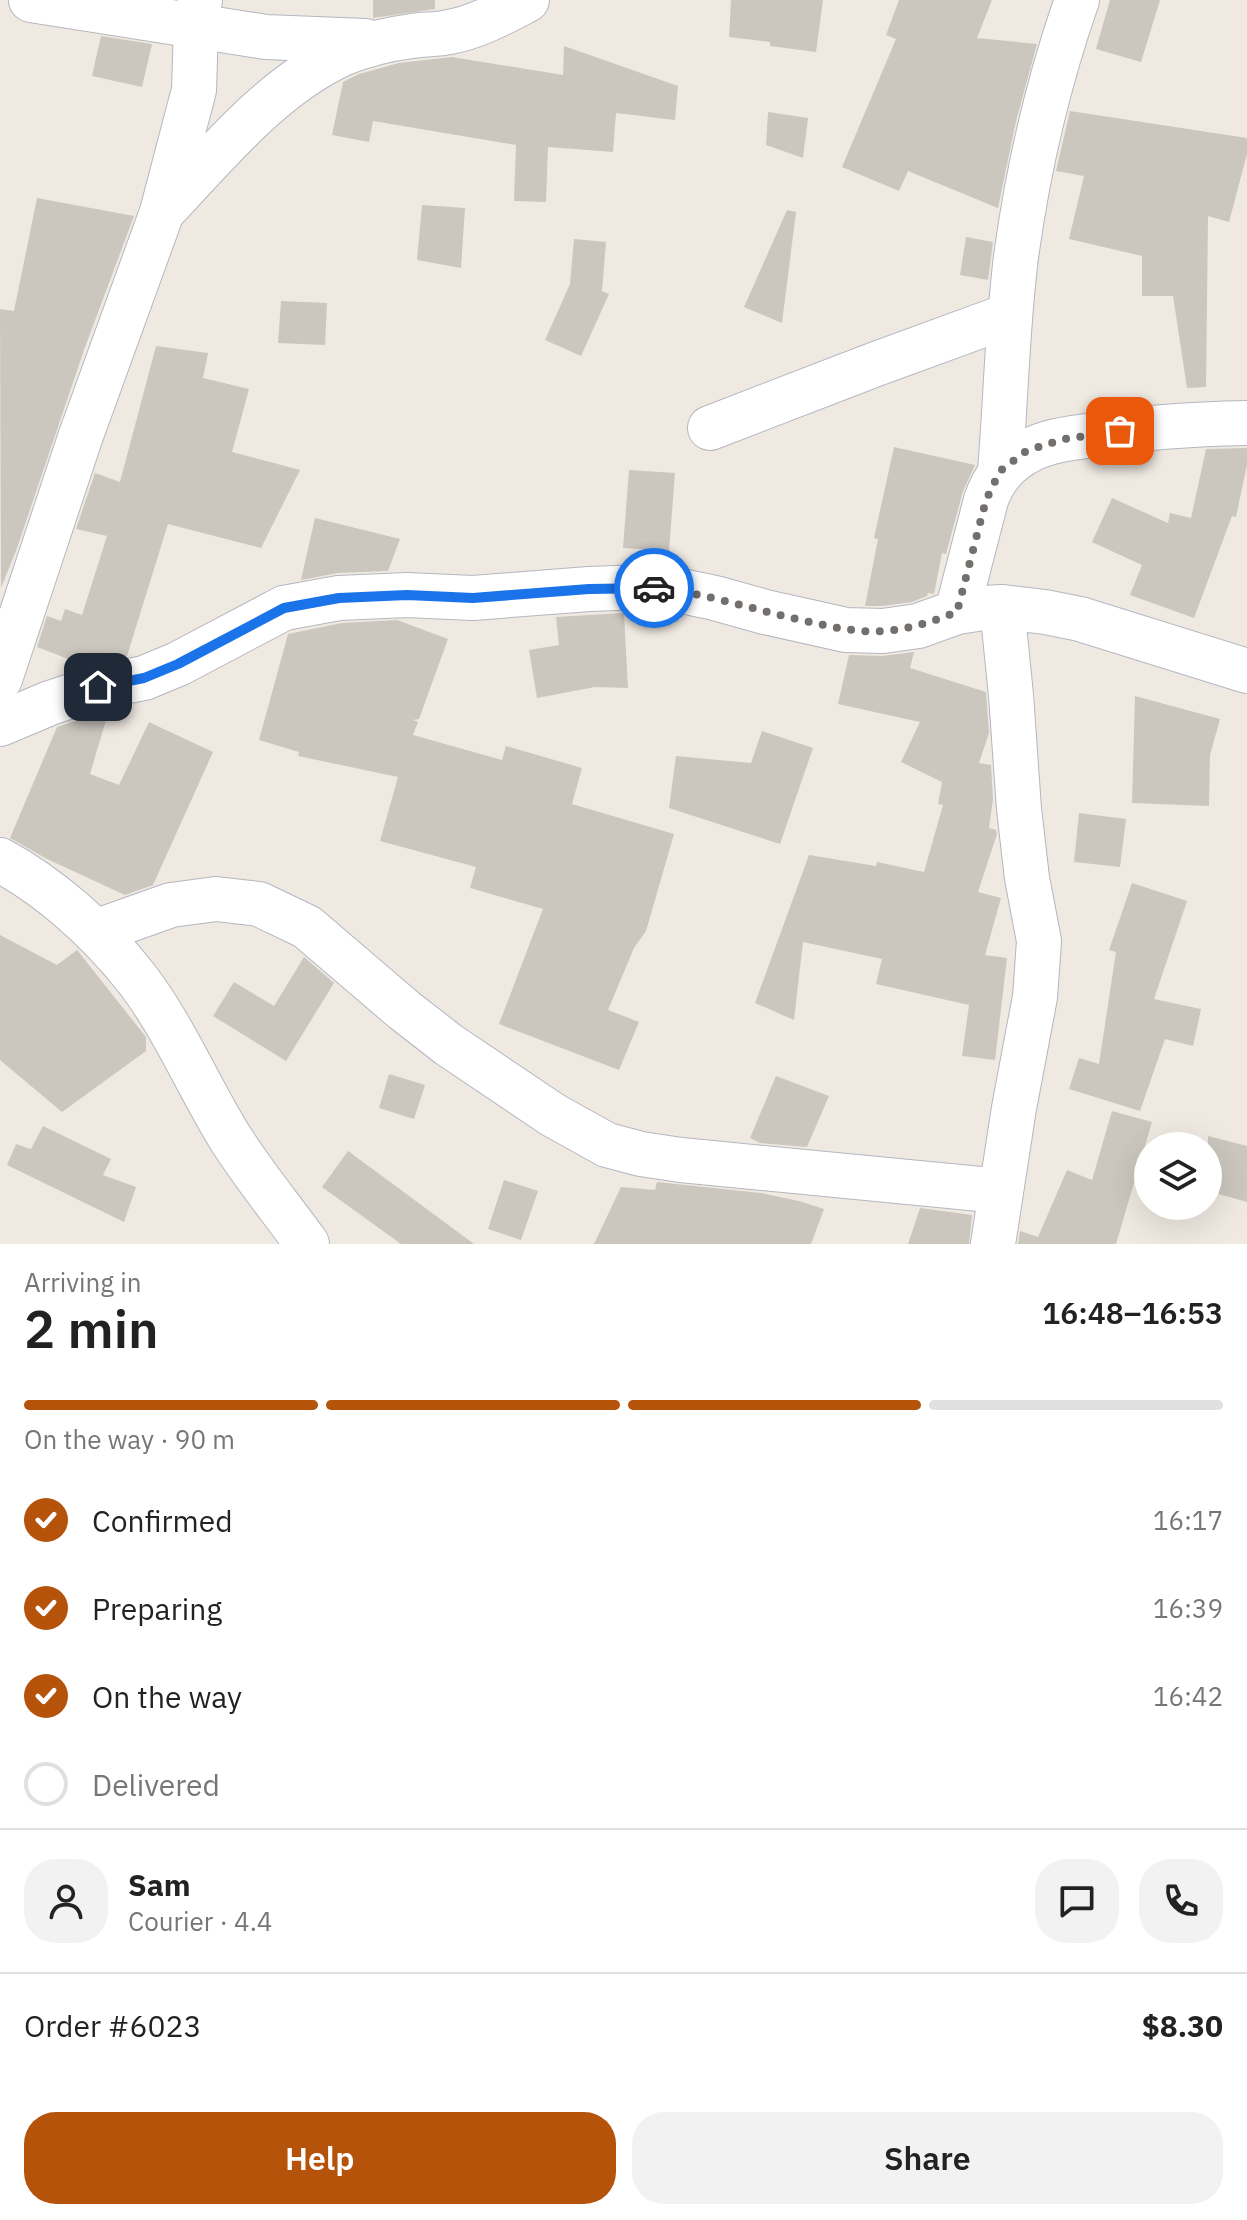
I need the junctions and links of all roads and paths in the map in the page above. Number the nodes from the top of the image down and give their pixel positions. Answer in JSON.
{"nodes":[{"id":1,"x":31,"y":0,"type":"edge"},
{"id":2,"x":527,"y":0,"type":"edge"},
{"id":3,"x":1077,"y":0,"type":"edge"},
{"id":4,"x":198,"y":14,"type":"edge"},
{"id":5,"x":384,"y":41,"type":"junction"},
{"id":6,"x":162,"y":212,"type":"junction"},
{"id":7,"x":1010,"y":315,"type":"junction"},
{"id":8,"x":1247,"y":423,"type":"edge"},
{"id":9,"x":710,"y":428,"type":"dead end"},
{"id":10,"x":1000,"y":471,"type":"junction"},
{"id":11,"x":1002,"y":607,"type":"junction"},
{"id":12,"x":957,"y":612,"type":"junction"},
{"id":13,"x":1247,"y":671,"type":"edge"},
{"id":14,"x":0,"y":679,"type":"edge"},
{"id":15,"x":0,"y":724,"type":"edge"},
{"id":16,"x":0,"y":860,"type":"edge"},
{"id":17,"x":95,"y":932,"type":"junction"},
{"id":18,"x":1001,"y":1191,"type":"junction"},
{"id":19,"x":307,"y":1244,"type":"edge"},
{"id":20,"x":993,"y":1244,"type":"edge"}],
"edges":[{"from":1,"to":4,"type":"street"},
{"from":2,"to":5,"type":"street"},
{"from":3,"to":7,"type":"street"},
{"from":4,"to":5,"type":"street"},
{"from":4,"to":6,"type":"street"},
{"from":5,"to":6,"type":"street"},
{"from":6,"to":14,"type":"street"},
{"from":7,"to":9,"type":"street"},
{"from":7,"to":10,"type":"street"},
{"from":8,"to":10,"type":"street"},
{"from":10,"to":12,"type":"street"},
{"from":11,"to":12,"type":"street"},
{"from":11,"to":13,"type":"street"},
{"from":11,"to":18,"type":"street"},
{"from":12,"to":15,"type":"street"},
{"from":16,"to":17,"type":"street"},
{"from":17,"to":18,"type":"street"},
{"from":17,"to":19,"type":"street"},
{"from":18,"to":20,"type":"street"}]}
